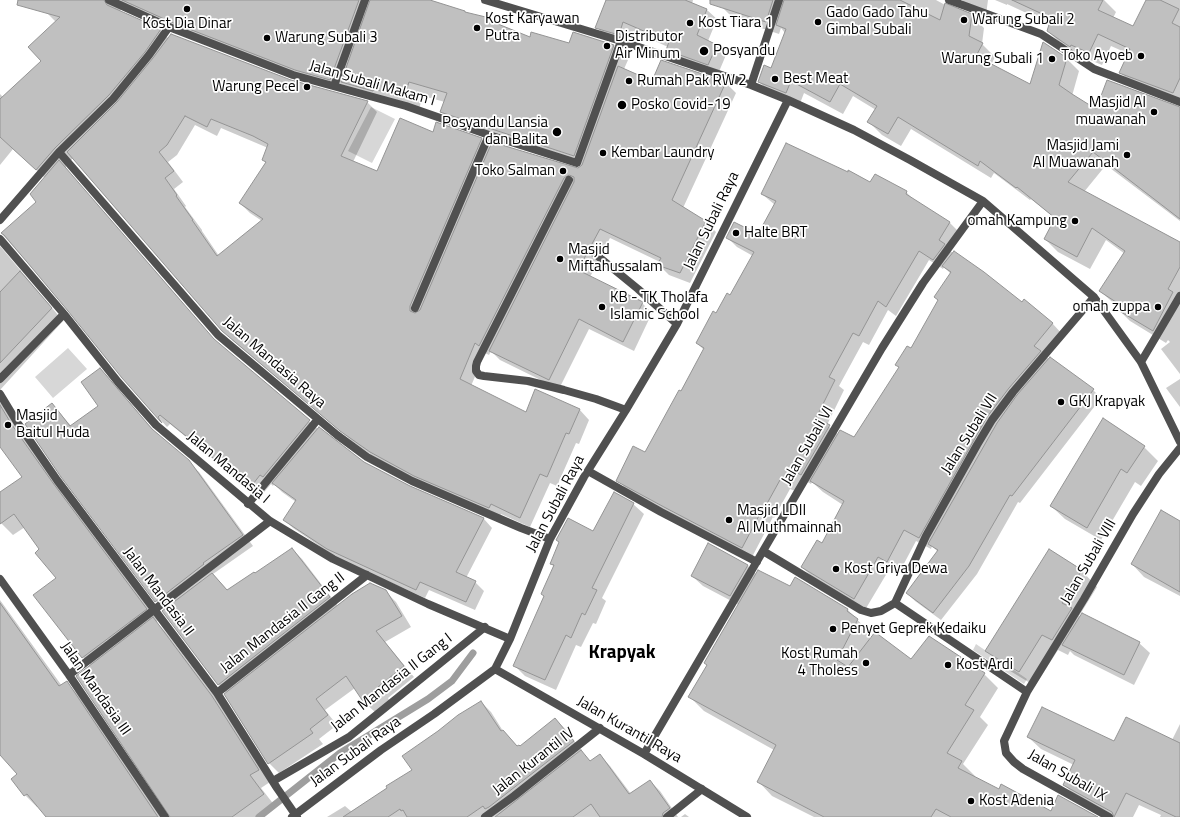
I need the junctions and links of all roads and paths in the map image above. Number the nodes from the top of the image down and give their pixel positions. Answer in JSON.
{"nodes":[{"id":1,"x":108,"y":0,"type":"edge"},
{"id":2,"x":365,"y":0,"type":"edge"},
{"id":3,"x":485,"y":0,"type":"edge"},
{"id":4,"x":779,"y":0,"type":"edge"},
{"id":5,"x":949,"y":0,"type":"edge"},
{"id":6,"x":169,"y":27,"type":"junction"},
{"id":7,"x":621,"y":41,"type":"junction"},
{"id":8,"x":750,"y":85,"type":"junction"},
{"id":9,"x":334,"y":86,"type":"junction"},
{"id":10,"x":788,"y":100,"type":"junction"},
{"id":11,"x":1180,"y":102,"type":"edge"},
{"id":12,"x":489,"y":135,"type":"junction"},
{"id":13,"x":59,"y":152,"type":"junction"},
{"id":14,"x":570,"y":180,"type":"dead end"},
{"id":15,"x":983,"y":201,"type":"junction"},
{"id":16,"x":0,"y":220,"type":"edge"},
{"id":17,"x":0,"y":239,"type":"edge"},
{"id":18,"x":594,"y":253,"type":"dead end"},
{"id":19,"x":1180,"y":296,"type":"edge"},
{"id":20,"x":1094,"y":297,"type":"junction"},
{"id":21,"x":415,"y":308,"type":"dead end"},
{"id":22,"x":64,"y":314,"type":"junction"},
{"id":23,"x":677,"y":324,"type":"junction"},
{"id":24,"x":1141,"y":362,"type":"junction"},
{"id":25,"x":0,"y":379,"type":"edge"},
{"id":26,"x":0,"y":394,"type":"edge"},
{"id":27,"x":626,"y":410,"type":"junction"},
{"id":28,"x":318,"y":419,"type":"junction"},
{"id":29,"x":1180,"y":442,"type":"edge"},
{"id":30,"x":1180,"y":448,"type":"edge"},
{"id":31,"x":588,"y":471,"type":"junction"},
{"id":32,"x":248,"y":504,"type":"junction"},
{"id":33,"x":270,"y":521,"type":"junction"},
{"id":34,"x":546,"y":537,"type":"junction"},
{"id":35,"x":763,"y":551,"type":"junction"},
{"id":36,"x":757,"y":562,"type":"junction"},
{"id":37,"x":367,"y":575,"type":"junction"},
{"id":38,"x":0,"y":579,"type":"edge"},
{"id":39,"x":895,"y":603,"type":"junction"},
{"id":40,"x":154,"y":611,"type":"junction"},
{"id":41,"x":486,"y":628,"type":"junction"},
{"id":42,"x":510,"y":638,"type":"junction"},
{"id":43,"x":494,"y":669,"type":"junction"},
{"id":44,"x":69,"y":675,"type":"junction"},
{"id":45,"x":1027,"y":692,"type":"junction"},
{"id":46,"x":217,"y":693,"type":"junction"},
{"id":47,"x":600,"y":728,"type":"junction"},
{"id":48,"x":644,"y":754,"type":"junction"},
{"id":49,"x":275,"y":785,"type":"junction"},
{"id":50,"x":702,"y":789,"type":"junction"},
{"id":51,"x":293,"y":814,"type":"edge"},
{"id":52,"x":165,"y":817,"type":"edge"},
{"id":53,"x":485,"y":817,"type":"edge"},
{"id":54,"x":667,"y":817,"type":"edge"},
{"id":55,"x":748,"y":817,"type":"edge"},
{"id":56,"x":1109,"y":817,"type":"edge"}],
"edges":[{"from":1,"to":6,"type":"street","name":"Jalan Subali Makam I"},
{"from":2,"to":9,"type":"street"},
{"from":3,"to":7,"type":"street"},
{"from":4,"to":8,"type":"street"},
{"from":5,"to":11,"type":"street"},
{"from":6,"to":9,"type":"street","name":"Jalan Subali Makam I"},
{"from":6,"to":13,"type":"street"},
{"from":7,"to":8,"type":"street"},
{"from":7,"to":12,"type":"street","name":"Jalan Subali Makam I"},
{"from":8,"to":10,"type":"street"},
{"from":9,"to":12,"type":"street","name":"Jalan Subali Makam I"},
{"from":10,"to":15,"type":"street"},
{"from":10,"to":23,"type":"street","name":"Jalan Subali Raya"},
{"from":12,"to":21,"type":"street"},
{"from":13,"to":16,"type":"street"},
{"from":13,"to":28,"type":"street","name":"Jalan Mandasia Raya"},
{"from":14,"to":27,"type":"street"},
{"from":15,"to":20,"type":"street"},
{"from":15,"to":35,"type":"street","name":"Jalan Subali VI"},
{"from":17,"to":22,"type":"street","name":"Jalan Mandasia I"},
{"from":18,"to":23,"type":"street"},
{"from":19,"to":24,"type":"street"},
{"from":20,"to":24,"type":"street"},
{"from":20,"to":39,"type":"street","name":"Jalan Subali VII"},
{"from":22,"to":25,"type":"street"},
{"from":22,"to":32,"type":"street","name":"Jalan Mandasia I"},
{"from":23,"to":27,"type":"street","name":"Jalan Subali Raya"},
{"from":24,"to":29,"type":"street"},
{"from":26,"to":40,"type":"street","name":"Jalan Mandasia II"},
{"from":27,"to":31,"type":"street","name":"Jalan Subali Raya"},
{"from":28,"to":32,"type":"street"},
{"from":28,"to":34,"type":"street","name":"Jalan Mandasia Raya"},
{"from":30,"to":45,"type":"street","name":"Jalan Subali VIII"},
{"from":31,"to":34,"type":"street","name":"Jalan Subali Raya"},
{"from":31,"to":36,"type":"street"},
{"from":32,"to":33,"type":"street","name":"Jalan Mandasia I"},
{"from":33,"to":37,"type":"street","name":"Jalan Mandasia I"},
{"from":33,"to":40,"type":"street"},
{"from":34,"to":42,"type":"street","name":"Jalan Subali Raya"},
{"from":35,"to":36,"type":"street","name":"Jalan Subali VI"},
{"from":35,"to":39,"type":"street"},
{"from":36,"to":48,"type":"street","name":"Jalan Subali VI"},
{"from":37,"to":41,"type":"street","name":"Jalan Mandasia I"},
{"from":37,"to":46,"type":"street","name":"Jalan Mandasia II Gang II"},
{"from":38,"to":44,"type":"street","name":"Jalan Mandasia III"},
{"from":39,"to":45,"type":"street"},
{"from":40,"to":44,"type":"street"},
{"from":40,"to":46,"type":"street","name":"Jalan Mandasia II"},
{"from":41,"to":42,"type":"street","name":"Jalan Mandasia I"},
{"from":41,"to":49,"type":"street","name":"Jalan Mandasia II Gang I"},
{"from":42,"to":43,"type":"street","name":"Jalan Subali Raya"},
{"from":43,"to":47,"type":"street","name":"Jalan Kurantil Raya"},
{"from":43,"to":51,"type":"street","name":"Jalan Subali Raya"},
{"from":44,"to":52,"type":"street","name":"Jalan Mandasia III"},
{"from":45,"to":56,"type":"street","name":"Jalan Subali IX"},
{"from":46,"to":49,"type":"street","name":"Jalan Mandasia II"},
{"from":47,"to":48,"type":"street","name":"Jalan Kurantil Raya"},
{"from":47,"to":53,"type":"street","name":"Jalan Kurantil IV"},
{"from":48,"to":50,"type":"street","name":"Jalan Kurantil Raya"},
{"from":49,"to":51,"type":"street","name":"Jalan Mandasia II"},
{"from":50,"to":54,"type":"street"},
{"from":50,"to":55,"type":"street","name":"Jalan Kurantil Raya"}]}
